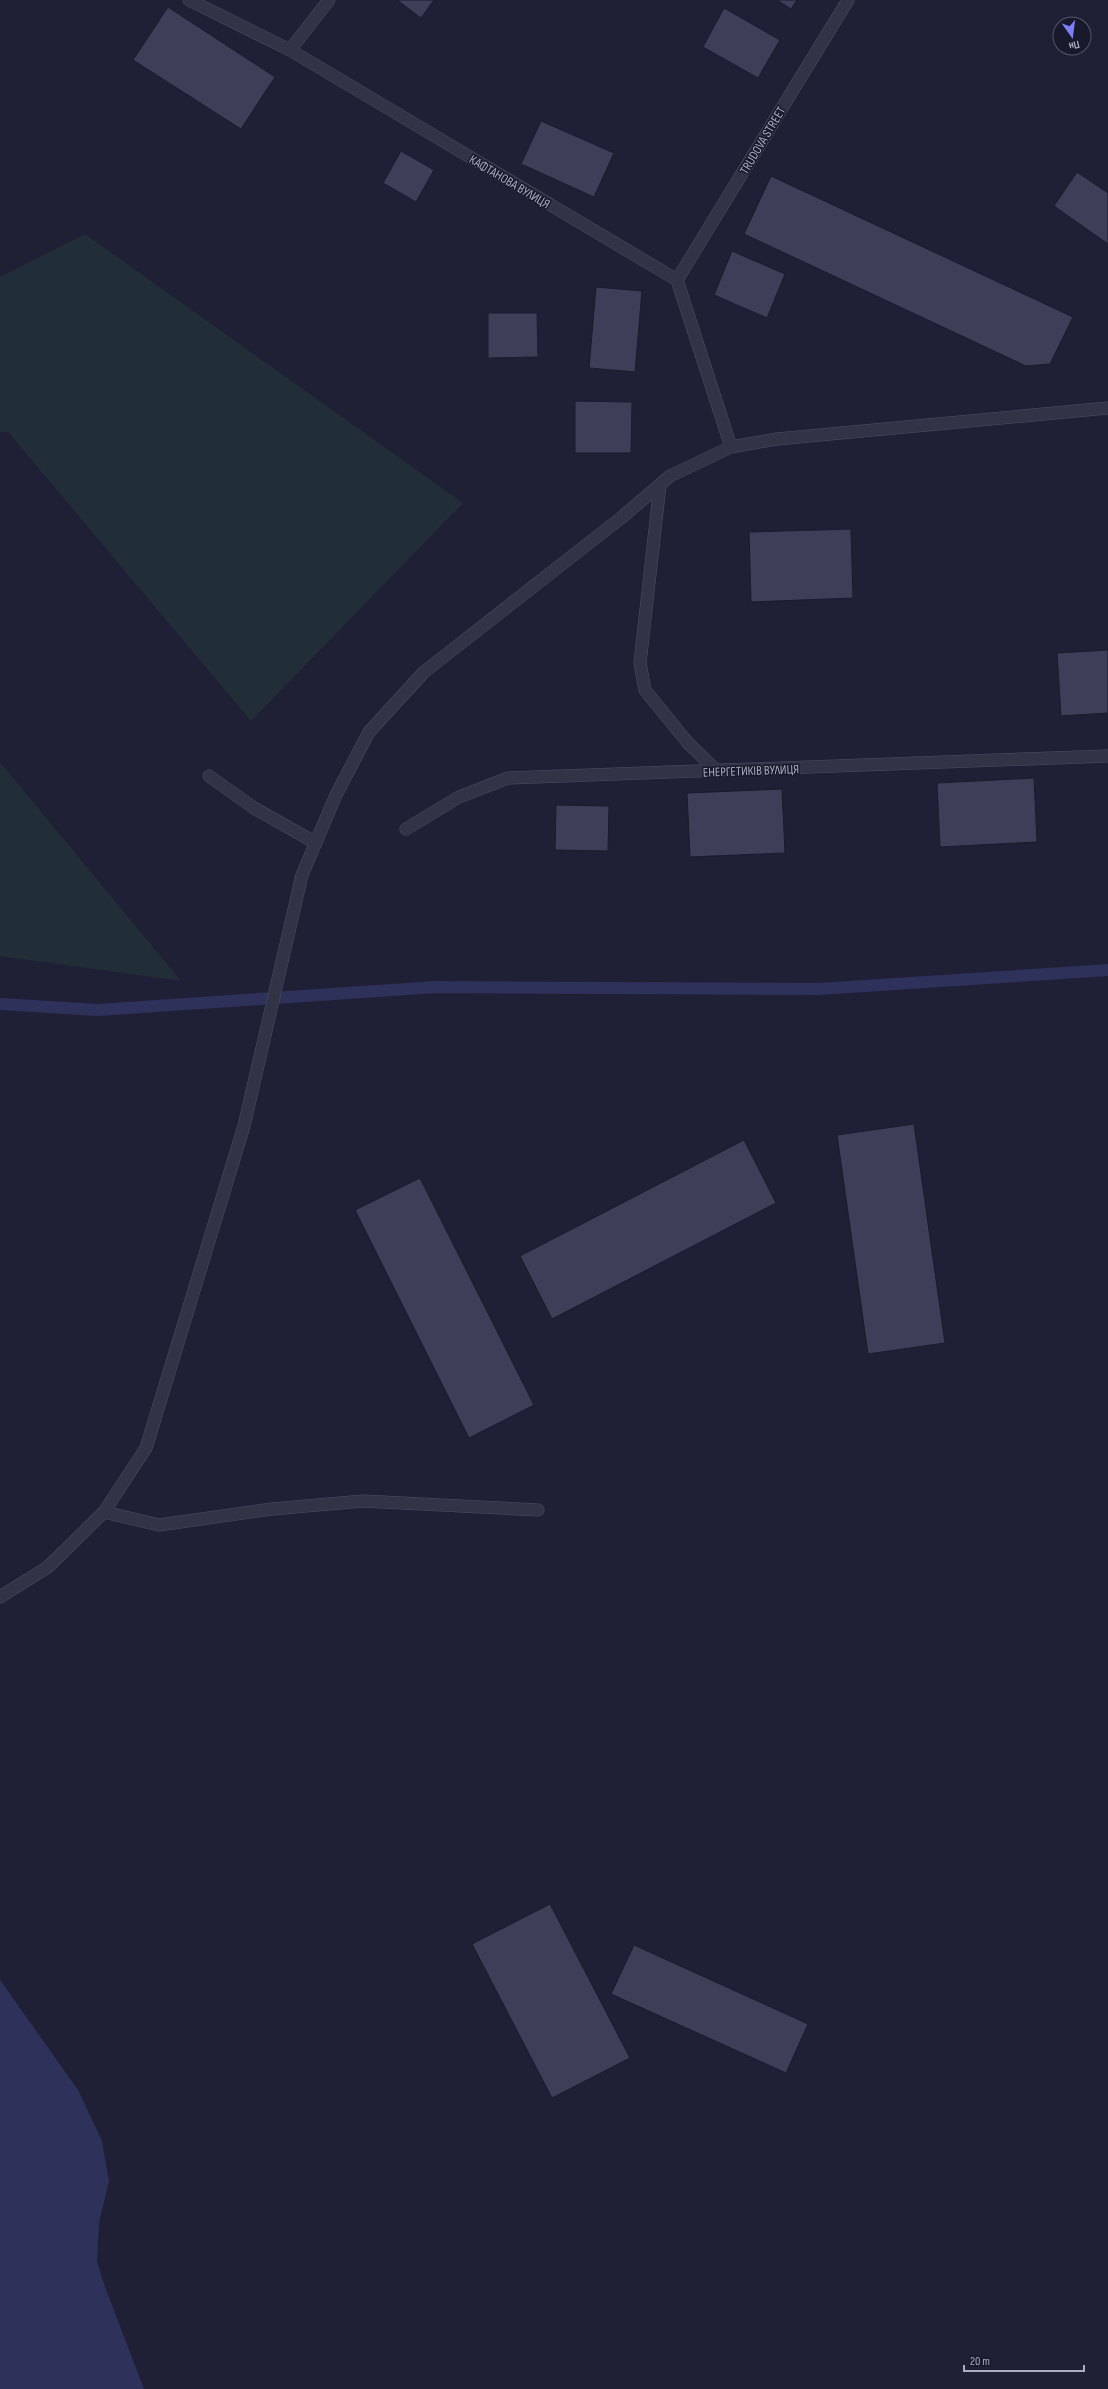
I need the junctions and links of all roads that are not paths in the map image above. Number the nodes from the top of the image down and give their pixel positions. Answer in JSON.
{"nodes":[{"id":1,"x":189,"y":0,"type":"edge"},
{"id":2,"x":329,"y":0,"type":"edge"},
{"id":3,"x":848,"y":0,"type":"edge"},
{"id":4,"x":290,"y":50,"type":"junction"},
{"id":5,"x":677,"y":280,"type":"junction"},
{"id":6,"x":1108,"y":408,"type":"edge"},
{"id":7,"x":731,"y":447,"type":"junction"},
{"id":8,"x":660,"y":485,"type":"junction"},
{"id":9,"x":1108,"y":756,"type":"edge"},
{"id":10,"x":717,"y":771,"type":"junction"},
{"id":11,"x":209,"y":776,"type":"dead end"},
{"id":12,"x":406,"y":829,"type":"dead end"},
{"id":13,"x":316,"y":843,"type":"junction"},
{"id":14,"x":538,"y":1510,"type":"dead end"},
{"id":15,"x":104,"y":1512,"type":"junction"},
{"id":16,"x":0,"y":1597,"type":"edge"}],
"edges":[{"from":1,"to":4,"type":"street","name":"КАФТАНОВА ВУЛИЦЯ"},
{"from":2,"to":4,"type":"street"},
{"from":3,"to":5,"type":"street","name":"TRUDOVA STREET"},
{"from":4,"to":5,"type":"street","name":"КАФТАНОВА ВУЛИЦЯ"},
{"from":5,"to":7,"type":"street"},
{"from":6,"to":7,"type":"street"},
{"from":7,"to":8,"type":"street"},
{"from":8,"to":10,"type":"street"},
{"from":8,"to":13,"type":"street"},
{"from":9,"to":10,"type":"street","name":"ЕНЕРГЕТИКІВ ВУЛИЦЯ"},
{"from":10,"to":12,"type":"street","name":"ЕНЕРГЕТИКІВ ВУЛИЦЯ"},
{"from":11,"to":13,"type":"street"},
{"from":13,"to":15,"type":"street"},
{"from":14,"to":15,"type":"street"},
{"from":15,"to":16,"type":"street"}]}
